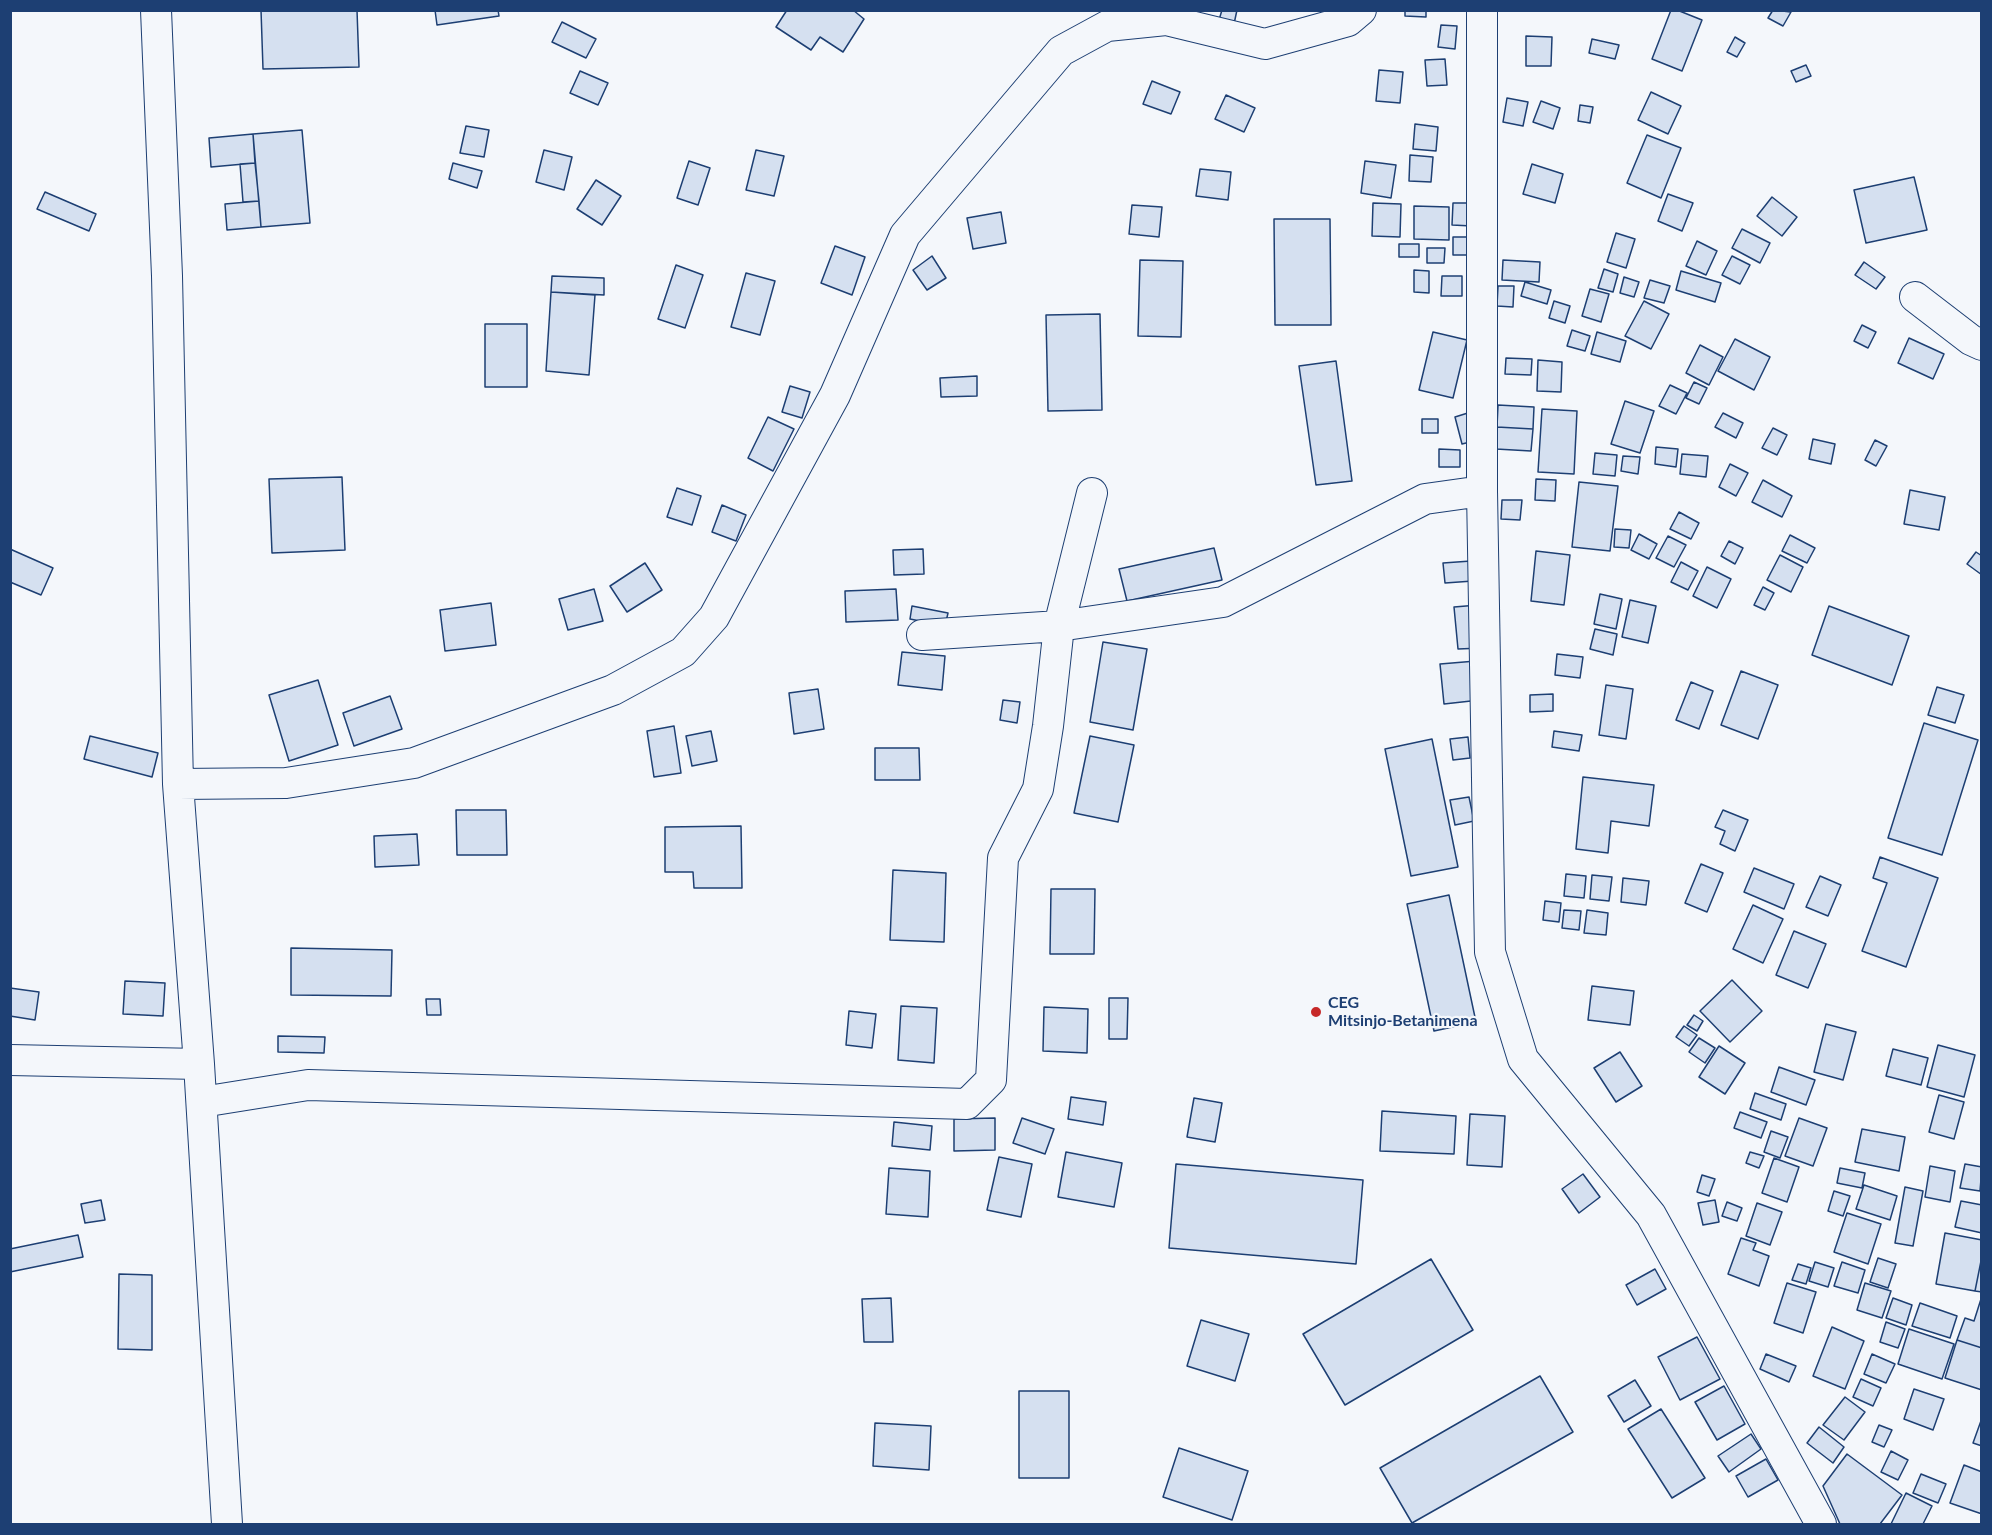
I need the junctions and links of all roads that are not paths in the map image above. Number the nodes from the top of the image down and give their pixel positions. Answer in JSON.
{"nodes":[{"id":1,"x":156,"y":10,"type":"edge"},
{"id":2,"x":1361,"y":10,"type":"edge"},
{"id":3,"x":1482,"y":10,"type":"edge"},
{"id":4,"x":1153,"y":15,"type":"edge"},
{"id":5,"x":1915,"y":297,"type":"dead end"},
{"id":6,"x":1982,"y":345,"type":"edge"},
{"id":7,"x":1482,"y":491,"type":"junction"},
{"id":8,"x":1092,"y":493,"type":"dead end"},
{"id":9,"x":1059,"y":626,"type":"junction"},
{"id":10,"x":922,"y":635,"type":"dead end"},
{"id":11,"x":178,"y":784,"type":"junction"},
{"id":12,"x":10,"y":1060,"type":"edge"},
{"id":13,"x":200,"y":1064,"type":"junction"},
{"id":14,"x":202,"y":1101,"type":"junction"},
{"id":15,"x":227,"y":1524,"type":"edge"},
{"id":16,"x":1821,"y":1524,"type":"edge"}],
"edges":[{"from":1,"to":11,"type":"street"},
{"from":2,"to":4,"type":"street"},
{"from":3,"to":7,"type":"street"},
{"from":4,"to":11,"type":"street"},
{"from":5,"to":6,"type":"street"},
{"from":7,"to":9,"type":"street"},
{"from":7,"to":16,"type":"street"},
{"from":8,"to":9,"type":"street"},
{"from":9,"to":10,"type":"street"},
{"from":9,"to":14,"type":"street"},
{"from":11,"to":13,"type":"street"},
{"from":12,"to":13,"type":"street"},
{"from":13,"to":14,"type":"street"},
{"from":14,"to":15,"type":"street"}]}
